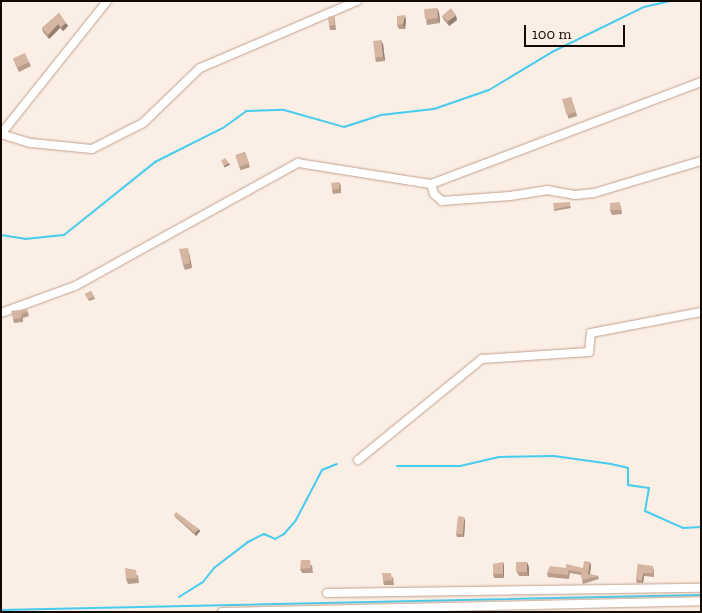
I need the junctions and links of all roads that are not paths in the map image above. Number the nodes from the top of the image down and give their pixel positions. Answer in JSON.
{"nodes":[{"id":1,"x":107,"y":1,"type":"edge"},
{"id":2,"x":357,"y":1,"type":"edge"},
{"id":3,"x":701,"y":82,"type":"edge"},
{"id":4,"x":1,"y":134,"type":"edge"},
{"id":5,"x":701,"y":161,"type":"edge"},
{"id":6,"x":431,"y":184,"type":"junction"},
{"id":7,"x":701,"y":312,"type":"edge"},
{"id":8,"x":1,"y":314,"type":"edge"},
{"id":9,"x":358,"y":460,"type":"dead end"},
{"id":10,"x":701,"y":588,"type":"edge"},
{"id":11,"x":327,"y":593,"type":"dead end"},
{"id":12,"x":701,"y":601,"type":"edge"},
{"id":13,"x":222,"y":612,"type":"edge"}],
"edges":[{"from":1,"to":4,"type":"street"},
{"from":2,"to":4,"type":"street"},
{"from":3,"to":6,"type":"street"},
{"from":5,"to":6,"type":"street"},
{"from":6,"to":8,"type":"street"},
{"from":7,"to":9,"type":"street"},
{"from":10,"to":11,"type":"street"},
{"from":12,"to":13,"type":"street"}]}
